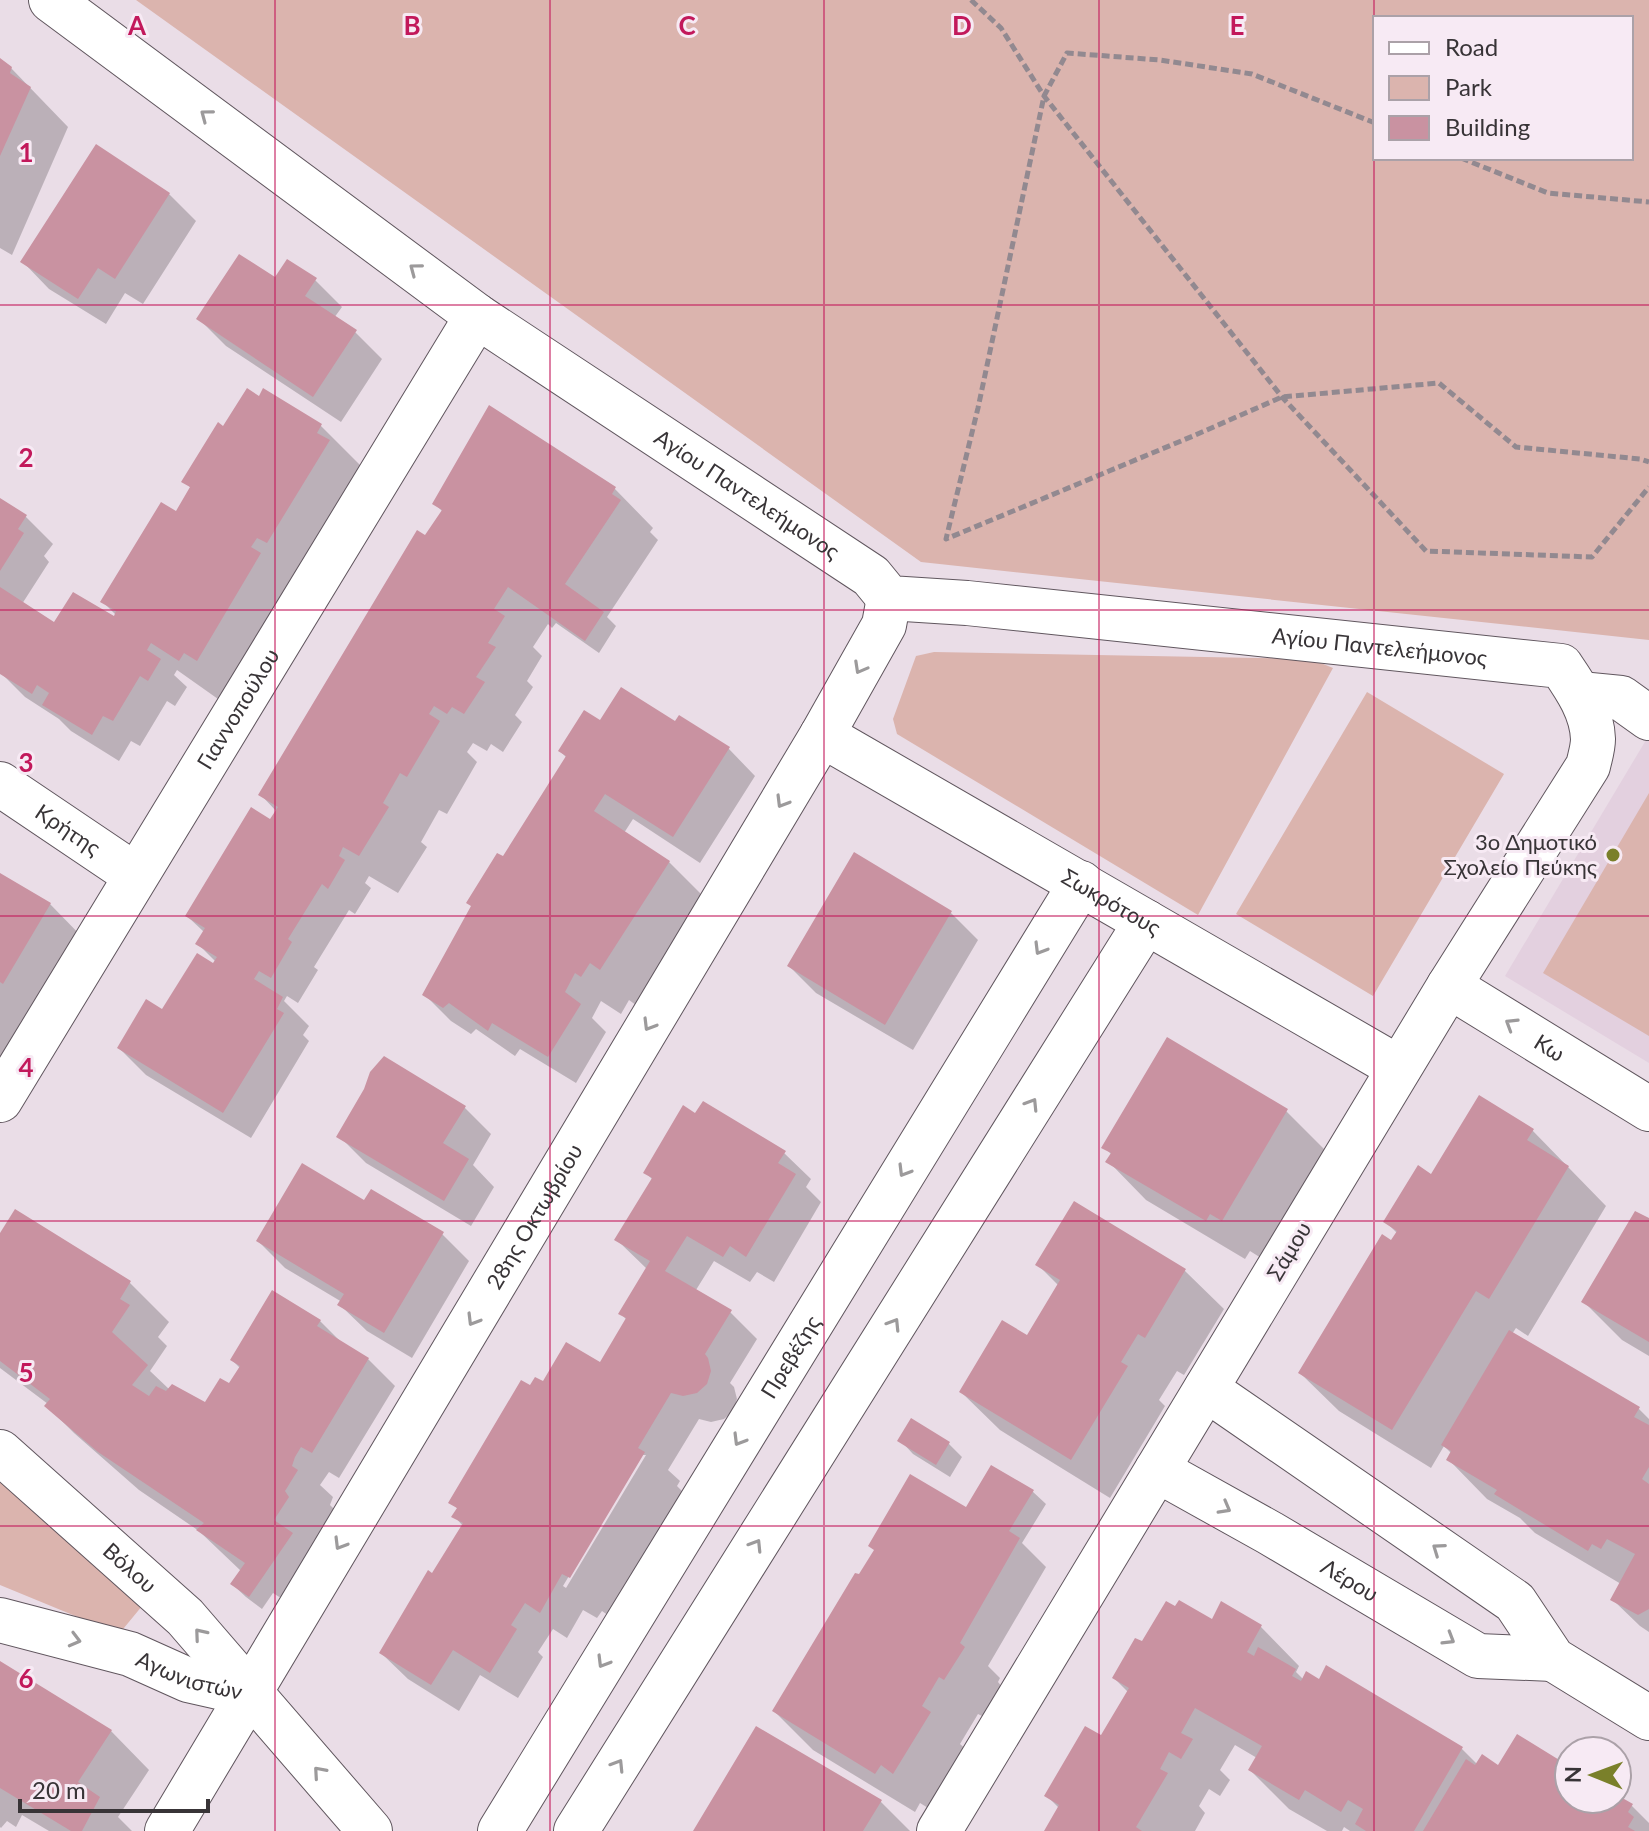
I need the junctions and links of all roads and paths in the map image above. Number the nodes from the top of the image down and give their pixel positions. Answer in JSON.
{"nodes":[{"id":1,"x":51,"y":0,"type":"edge"},
{"id":2,"x":971,"y":0,"type":"edge"},
{"id":3,"x":1044,"y":96,"type":"junction"},
{"id":4,"x":1373,"y":122,"type":"edge"},
{"id":5,"x":1466,"y":160,"type":"edge"},
{"id":6,"x":1649,"y":202,"type":"edge"},
{"id":7,"x":477,"y":316,"type":"junction"},
{"id":8,"x":1282,"y":397,"type":"junction"},
{"id":9,"x":1649,"y":462,"type":"edge"},
{"id":10,"x":1649,"y":487,"type":"edge"},
{"id":11,"x":889,"y":598,"type":"junction"},
{"id":12,"x":1612,"y":692,"type":"edge"},
{"id":13,"x":822,"y":735,"type":"junction"},
{"id":14,"x":0,"y":784,"type":"edge"},
{"id":15,"x":135,"y":875,"type":"junction"},
{"id":16,"x":1081,"y":883,"type":"junction"},
{"id":17,"x":1146,"y":922,"type":"junction"},
{"id":18,"x":1449,"y":986,"type":"junction"},
{"id":19,"x":1399,"y":1068,"type":"junction"},
{"id":20,"x":0,"y":1100,"type":"edge"},
{"id":21,"x":1649,"y":1109,"type":"edge"},
{"id":22,"x":1206,"y":1389,"type":"junction"},
{"id":23,"x":0,"y":1452,"type":"edge"},
{"id":24,"x":1157,"y":1470,"type":"junction"},
{"id":25,"x":0,"y":1620,"type":"edge"},
{"id":26,"x":1553,"y":1659,"type":"junction"},
{"id":27,"x":250,"y":1694,"type":"junction"},
{"id":28,"x":1649,"y":1718,"type":"edge"},
{"id":29,"x":167,"y":1831,"type":"edge"},
{"id":30,"x":370,"y":1831,"type":"edge"},
{"id":31,"x":500,"y":1831,"type":"edge"},
{"id":32,"x":576,"y":1831,"type":"edge"},
{"id":33,"x":939,"y":1831,"type":"edge"}],
"edges":[{"from":7,"to":1,"type":"street","name":"Αγίου Παντελεήμονος","one_way":true},
{"from":2,"to":3,"type":"path"},
{"from":3,"to":4,"type":"path"},
{"from":3,"to":8,"type":"path"},
{"from":3,"to":8,"type":"path"},
{"from":5,"to":6,"type":"path"},
{"from":7,"to":11,"type":"street","name":"Αγίου Παντελεήμονος"},
{"from":7,"to":15,"type":"street","name":"Γιαννοπούλου"},
{"from":8,"to":9,"type":"path"},
{"from":8,"to":10,"type":"path"},
{"from":11,"to":12,"type":"street","name":"Αγίου Παντελεήμονος"},
{"from":11,"to":13,"type":"street","name":"28ης Οκτωβρίου","one_way":true},
{"from":12,"to":18,"type":"street","name":"Σάμου"},
{"from":13,"to":16,"type":"street","name":"Σωκρότους"},
{"from":13,"to":27,"type":"street","name":"28ης Οκτωβρίου","one_way":true},
{"from":14,"to":15,"type":"street","name":"Κρήτης"},
{"from":15,"to":20,"type":"street","name":"Γιαννοπούλου"},
{"from":16,"to":17,"type":"street","name":"Σωκρότους"},
{"from":16,"to":31,"type":"street","name":"Πρεβέζης","one_way":true},
{"from":17,"to":19,"type":"street","name":"Σωκρότους"},
{"from":32,"to":17,"type":"street","one_way":true},
{"from":18,"to":19,"type":"street","name":"Σάμου"},
{"from":21,"to":18,"type":"street","name":"Κω","one_way":true},
{"from":19,"to":22,"type":"street","name":"Σάμου"},
{"from":22,"to":24,"type":"street","name":"Σάμου"},
{"from":26,"to":22,"type":"street","name":"Λέρου","one_way":true},
{"from":27,"to":23,"type":"street","name":"Βόλου","one_way":true},
{"from":24,"to":26,"type":"street","name":"Λέρου","one_way":true},
{"from":24,"to":33,"type":"street","name":"Σάμου"},
{"from":25,"to":27,"type":"street","name":"Αγωνιστών","one_way":true},
{"from":26,"to":28,"type":"street","name":"Λέρου"},
{"from":27,"to":29,"type":"street","name":"28ης Οκτωβρίου"},
{"from":30,"to":27,"type":"street","name":"Αγωνιστών","one_way":true}]}
